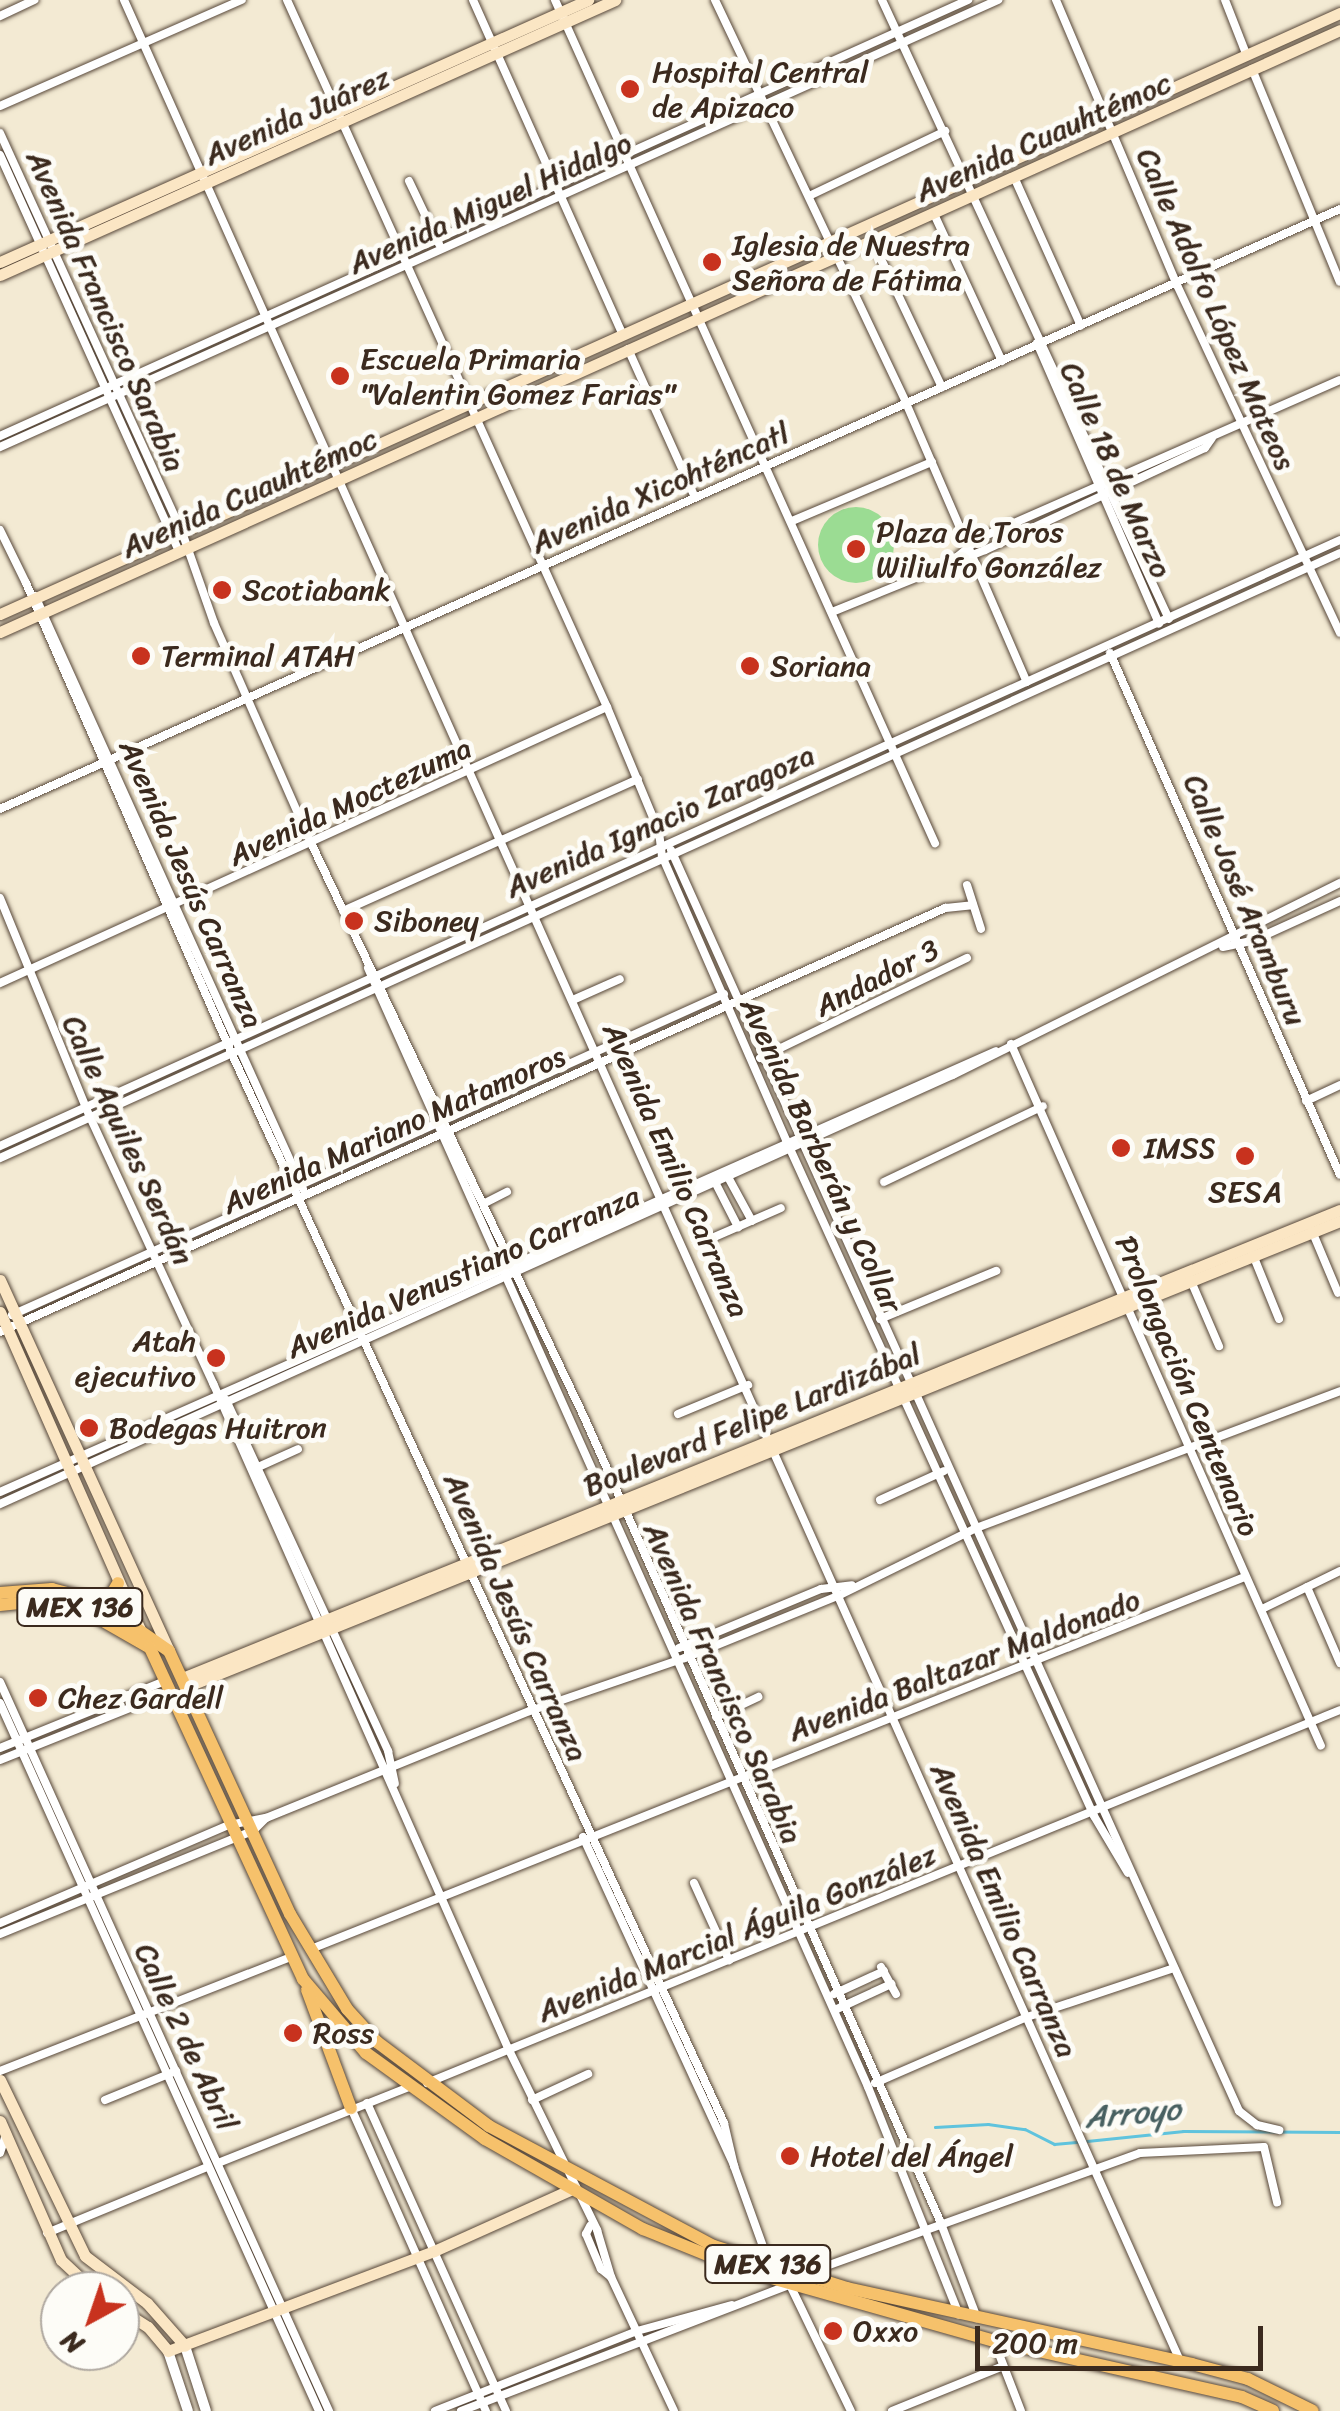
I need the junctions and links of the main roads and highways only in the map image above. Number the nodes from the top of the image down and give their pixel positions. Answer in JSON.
{"nodes":[{"id":1,"x":588,"y":0,"type":"edge"},
{"id":2,"x":615,"y":0,"type":"edge"},
{"id":3,"x":1340,"y":14,"type":"edge"},
{"id":4,"x":564,"y":18,"type":"junction"},
{"id":5,"x":1340,"y":30,"type":"edge"},
{"id":6,"x":48,"y":249,"type":"junction"},
{"id":7,"x":0,"y":262,"type":"edge"},
{"id":8,"x":0,"y":275,"type":"edge"},
{"id":9,"x":626,"y":344,"type":"junction"},
{"id":10,"x":339,"y":474,"type":"junction"},
{"id":11,"x":0,"y":614,"type":"edge"},
{"id":12,"x":0,"y":632,"type":"edge"},
{"id":13,"x":1340,"y":1210,"type":"edge"},
{"id":14,"x":1340,"y":1221,"type":"edge"},
{"id":15,"x":1244,"y":1255,"type":"junction"},
{"id":16,"x":0,"y":1280,"type":"edge"},
{"id":17,"x":1126,"y":1302,"type":"junction"},
{"id":18,"x":6,"y":1321,"type":"edge"},
{"id":19,"x":76,"y":1465,"type":"junction"},
{"id":20,"x":118,"y":1583,"type":"junction"},
{"id":21,"x":0,"y":1593,"type":"edge"},
{"id":22,"x":97,"y":1600,"type":"junction"},
{"id":23,"x":0,"y":1605,"type":"edge"},
{"id":24,"x":140,"y":1628,"type":"junction"},
{"id":25,"x":150,"y":1648,"type":"junction"},
{"id":26,"x":170,"y":1651,"type":"junction"},
{"id":27,"x":184,"y":1682,"type":"junction"},
{"id":28,"x":303,"y":1979,"type":"junction"},
{"id":29,"x":0,"y":2080,"type":"edge"},
{"id":30,"x":351,"y":2108,"type":"road end"},
{"id":31,"x":0,"y":2121,"type":"edge"},
{"id":32,"x":574,"y":2188,"type":"junction"},
{"id":33,"x":51,"y":2190,"type":"junction"},
{"id":34,"x":33,"y":2197,"type":"junction"},
{"id":35,"x":73,"y":2271,"type":"edge"},
{"id":36,"x":140,"y":2322,"type":"edge"},
{"id":37,"x":186,"y":2346,"type":"junction"},
{"id":38,"x":1273,"y":2411,"type":"edge"},
{"id":39,"x":1313,"y":2411,"type":"edge"}],
"edges":[{"from":1,"to":4,"type":"main road","name":"Avenida Juárez"},
{"from":2,"to":4,"type":"main road","name":"Avenida Juárez"},
{"from":3,"to":9,"type":"main road","name":"Avenida Cuauhtémoc"},
{"from":4,"to":6,"type":"main road","name":"Avenida Juárez"},
{"from":5,"to":9,"type":"main road","name":"Avenida Cuauhtémoc"},
{"from":6,"to":7,"type":"main road","name":"Avenida Juárez"},
{"from":6,"to":8,"type":"main road","name":"Avenida Juárez"},
{"from":9,"to":10,"type":"main road","name":"Avenida Cuauhtémoc"},
{"from":9,"to":10,"type":"main road","name":"Avenida Cuauhtémoc"},
{"from":10,"to":11,"type":"main road","name":"Avenida Cuauhtémoc"},
{"from":10,"to":12,"type":"main road","name":"Avenida Cuauhtémoc"},
{"from":13,"to":15,"type":"main road","name":"Boulevard Felipe Lardizábal"},
{"from":14,"to":15,"type":"main road","name":"Boulevard Felipe Lardizábal"},
{"from":15,"to":17,"type":"main road","name":"Boulevard Felipe Lardizábal"},
{"from":15,"to":17,"type":"main road","name":"Boulevard Felipe Lardizábal"},
{"from":16,"to":18,"type":"main road"},
{"from":17,"to":27,"type":"main road","name":"Boulevard Felipe Lardizábal"},
{"from":18,"to":19,"type":"main road"},
{"from":19,"to":20,"type":"main road"},
{"from":19,"to":26,"type":"main road"},
{"from":20,"to":22,"type":"main road"},
{"from":20,"to":24,"type":"main road"},
{"from":21,"to":22,"type":"main road","number":"MEX 136"},
{"from":22,"to":24,"type":"main road","number":"MEX 136"},
{"from":23,"to":25,"type":"main road","number":"MEX 136"},
{"from":24,"to":25,"type":"main road"},
{"from":24,"to":26,"type":"main road","number":"MEX 136"},
{"from":25,"to":28,"type":"main road","number":"MEX 136"},
{"from":26,"to":27,"type":"main road","number":"MEX 136"},
{"from":27,"to":39,"type":"main road","number":"MEX 136"},
{"from":28,"to":30,"type":"main road"},
{"from":28,"to":32,"type":"main road","number":"MEX 136"},
{"from":29,"to":33,"type":"main road"},
{"from":31,"to":34,"type":"main road"},
{"from":32,"to":37,"type":"main road"},
{"from":32,"to":38,"type":"main road","number":"MEX 136"},
{"from":33,"to":34,"type":"main road"},
{"from":33,"to":37,"type":"main road"},
{"from":34,"to":35,"type":"main road"},
{"from":36,"to":37,"type":"main road"}]}
